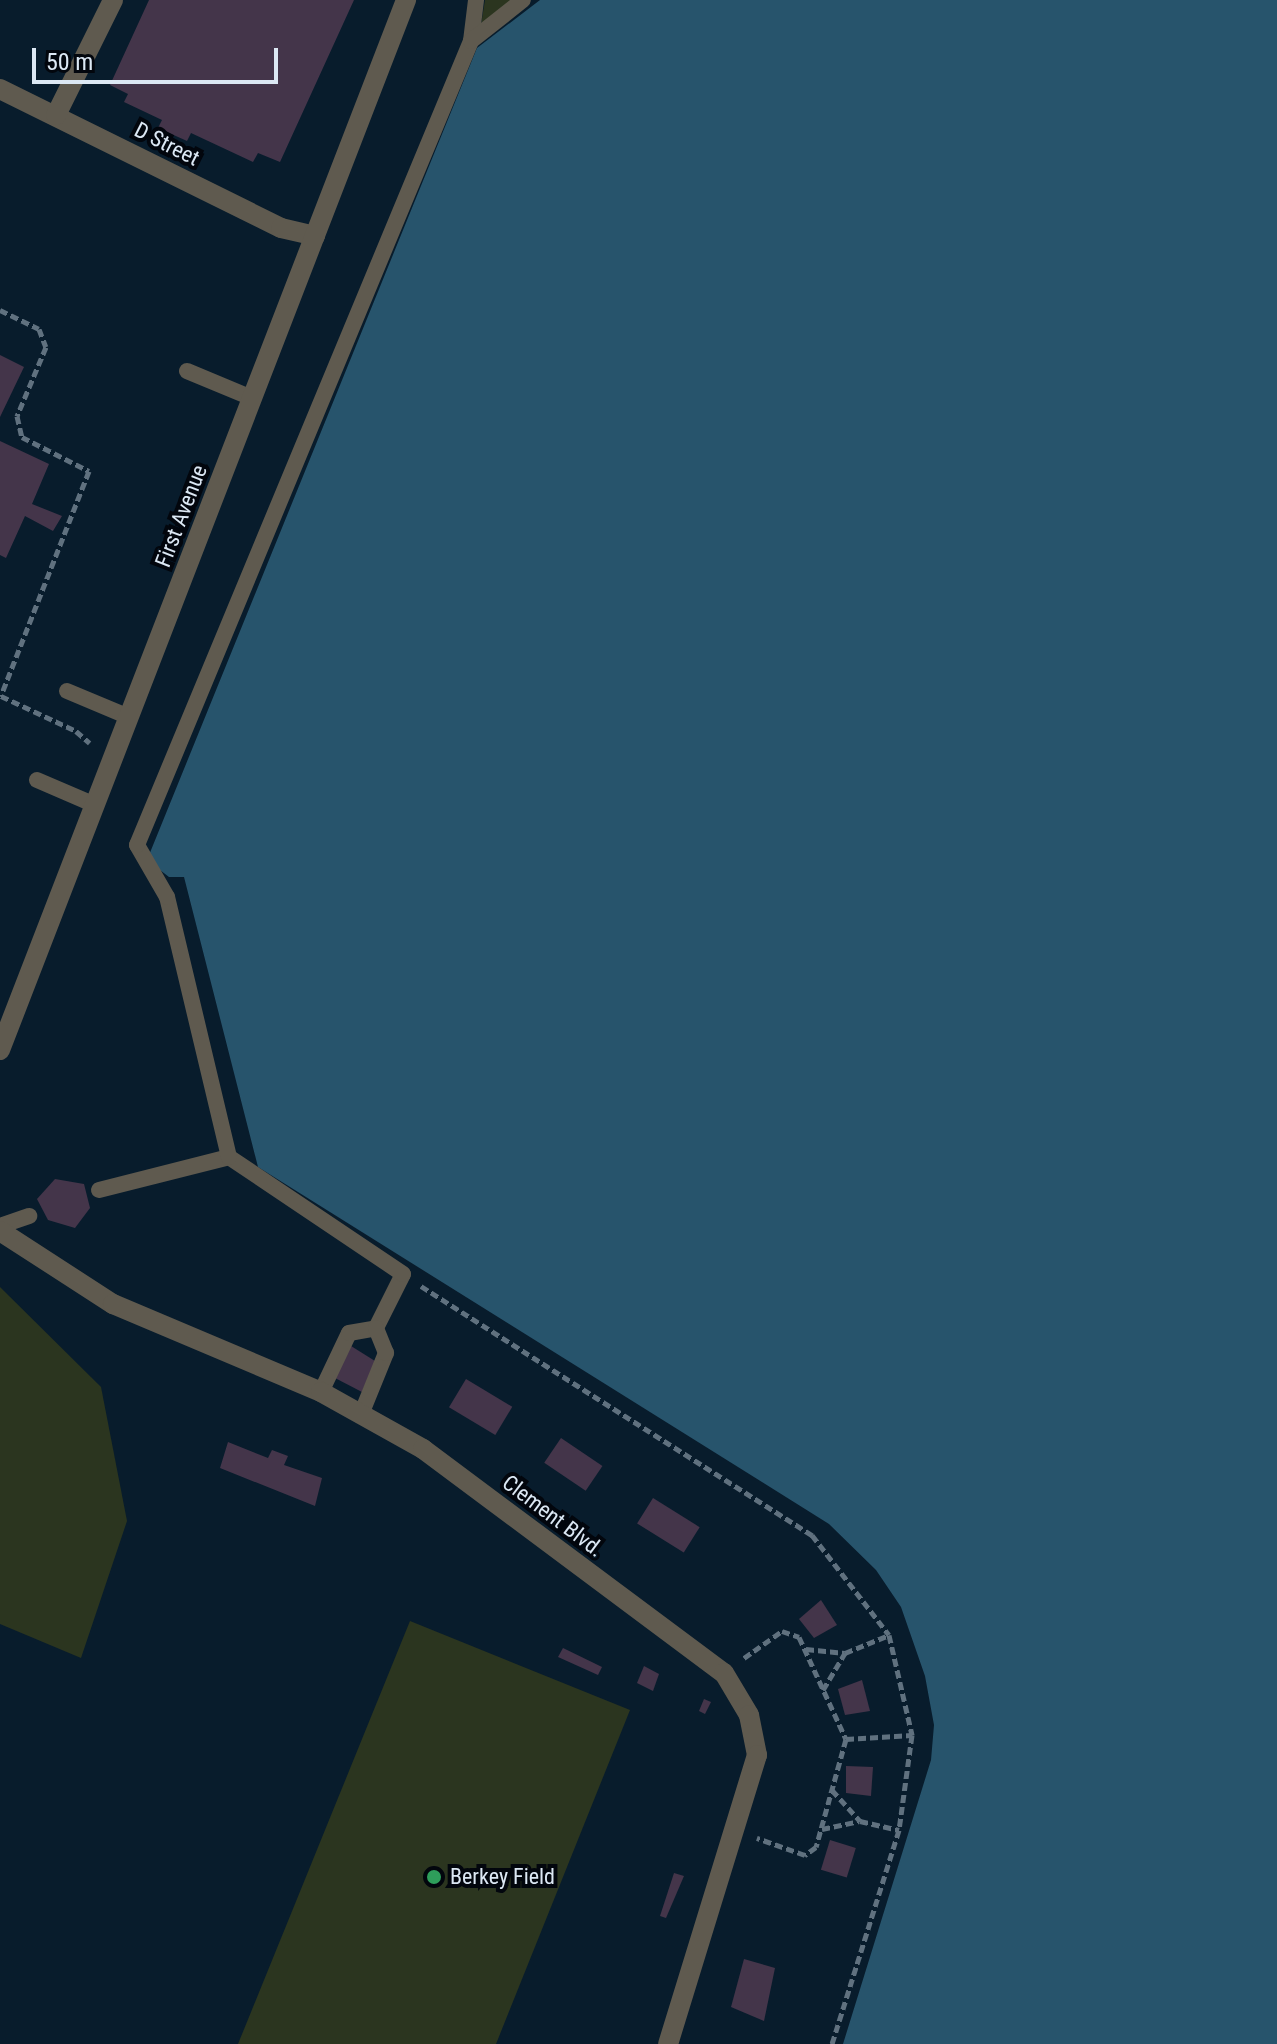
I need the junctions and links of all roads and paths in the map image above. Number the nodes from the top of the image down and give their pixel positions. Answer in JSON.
{"nodes":[{"id":1,"x":113,"y":0,"type":"edge"},
{"id":2,"x":406,"y":0,"type":"edge"},
{"id":3,"x":476,"y":0,"type":"edge"},
{"id":4,"x":523,"y":0,"type":"edge"},
{"id":5,"x":471,"y":41,"type":"junction"},
{"id":6,"x":0,"y":89,"type":"edge"},
{"id":7,"x":56,"y":115,"type":"junction"},
{"id":8,"x":315,"y":236,"type":"junction"},
{"id":9,"x":0,"y":310,"type":"edge"},
{"id":10,"x":187,"y":371,"type":"dead end"},
{"id":11,"x":252,"y":398,"type":"junction"},
{"id":12,"x":67,"y":691,"type":"dead end"},
{"id":13,"x":1,"y":696,"type":"edge"},
{"id":14,"x":129,"y":717,"type":"junction"},
{"id":15,"x":112,"y":762,"type":"junction"},
{"id":16,"x":37,"y":780,"type":"dead end"},
{"id":17,"x":95,"y":805,"type":"junction"},
{"id":18,"x":0,"y":1050,"type":"edge"},
{"id":19,"x":229,"y":1157,"type":"junction"},
{"id":20,"x":99,"y":1190,"type":"dead end"},
{"id":21,"x":29,"y":1216,"type":"dead end"},
{"id":22,"x":0,"y":1229,"type":"edge"},
{"id":23,"x":403,"y":1274,"type":"junction"},
{"id":24,"x":376,"y":1328,"type":"junction"},
{"id":25,"x":321,"y":1392,"type":"junction"},
{"id":26,"x":362,"y":1412,"type":"junction"},
{"id":27,"x":889,"y":1635,"type":"junction"},
{"id":28,"x":805,"y":1649,"type":"junction"},
{"id":29,"x":845,"y":1653,"type":"junction"},
{"id":30,"x":724,"y":1673,"type":"junction"},
{"id":31,"x":823,"y":1690,"type":"junction"},
{"id":32,"x":912,"y":1735,"type":"junction"},
{"id":33,"x":846,"y":1739,"type":"junction"},
{"id":34,"x":832,"y":1790,"type":"junction"},
{"id":35,"x":860,"y":1821,"type":"junction"},
{"id":36,"x":821,"y":1829,"type":"junction"},
{"id":37,"x":737,"y":1830,"type":"junction"},
{"id":38,"x":899,"y":1830,"type":"junction"},
{"id":39,"x":668,"y":2044,"type":"edge"},
{"id":40,"x":832,"y":2044,"type":"edge"}],
"edges":[{"from":1,"to":7,"type":"street"},
{"from":2,"to":8,"type":"street","name":"First Avenue"},
{"from":3,"to":5,"type":"lane"},
{"from":4,"to":5,"type":"lane"},
{"from":5,"to":19,"type":"lane"},
{"from":6,"to":7,"type":"street","name":"D Street"},
{"from":7,"to":8,"type":"street","name":"D Street"},
{"from":8,"to":11,"type":"street","name":"First Avenue"},
{"from":9,"to":13,"type":"path"},
{"from":10,"to":11,"type":"lane"},
{"from":11,"to":14,"type":"street","name":"First Avenue"},
{"from":12,"to":14,"type":"lane"},
{"from":13,"to":15,"type":"path"},
{"from":14,"to":15,"type":"street","name":"First Avenue"},
{"from":15,"to":17,"type":"street","name":"First Avenue"},
{"from":16,"to":17,"type":"lane"},
{"from":17,"to":18,"type":"street","name":"First Avenue"},
{"from":19,"to":20,"type":"lane"},
{"from":19,"to":23,"type":"lane"},
{"from":21,"to":22,"type":"lane"},
{"from":22,"to":25,"type":"street","name":"Clement Blvd."},
{"from":23,"to":24,"type":"lane"},
{"from":23,"to":27,"type":"path"},
{"from":24,"to":25,"type":"lane"},
{"from":24,"to":26,"type":"lane"},
{"from":25,"to":26,"type":"street","name":"Clement Blvd."},
{"from":26,"to":30,"type":"street","name":"Clement Blvd."},
{"from":27,"to":29,"type":"path"},
{"from":27,"to":32,"type":"path"},
{"from":28,"to":29,"type":"path"},
{"from":28,"to":30,"type":"path"},
{"from":28,"to":31,"type":"path"},
{"from":29,"to":31,"type":"path"},
{"from":30,"to":37,"type":"street","name":"Clement Blvd."},
{"from":31,"to":33,"type":"path"},
{"from":32,"to":33,"type":"path"},
{"from":32,"to":38,"type":"path"},
{"from":33,"to":34,"type":"path"},
{"from":34,"to":35,"type":"path"},
{"from":34,"to":36,"type":"path"},
{"from":35,"to":36,"type":"path"},
{"from":35,"to":38,"type":"path"},
{"from":36,"to":37,"type":"path"},
{"from":37,"to":39,"type":"street","name":"Clement Blvd."},
{"from":38,"to":40,"type":"path"}]}
